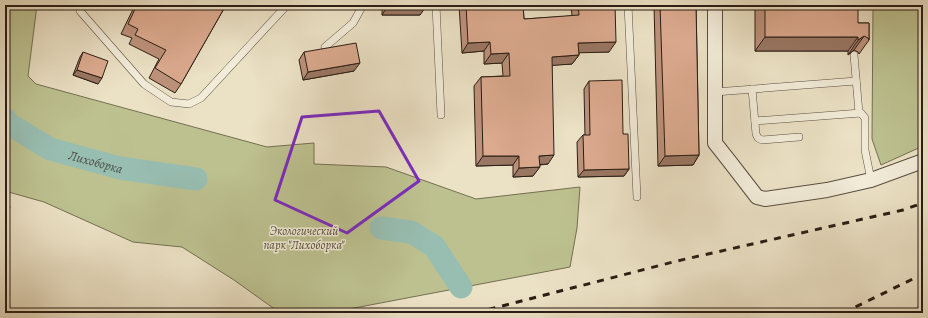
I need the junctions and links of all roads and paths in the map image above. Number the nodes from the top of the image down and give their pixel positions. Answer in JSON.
{"nodes":[{"id":1,"x":287,"y":5,"type":"edge"},
{"id":2,"x":363,"y":5,"type":"edge"},
{"id":3,"x":436,"y":5,"type":"edge"},
{"id":4,"x":628,"y":5,"type":"edge"},
{"id":5,"x":715,"y":5,"type":"edge"},
{"id":6,"x":80,"y":11,"type":"dead end"},
{"id":7,"x":325,"y":47,"type":"edge"},
{"id":8,"x":854,"y":54,"type":"edge"},
{"id":9,"x":856,"y":81,"type":"junction"},
{"id":10,"x":752,"y":89,"type":"junction"},
{"id":11,"x":715,"y":92,"type":"junction"},
{"id":12,"x":859,"y":113,"type":"junction"},
{"id":13,"x":441,"y":115,"type":"dead end"},
{"id":14,"x":754,"y":121,"type":"junction"},
{"id":15,"x":799,"y":137,"type":"dead end"},
{"id":16,"x":923,"y":162,"type":"edge"},
{"id":17,"x":872,"y":180,"type":"junction"},
{"id":18,"x":637,"y":197,"type":"dead end"}],
"edges":[{"from":1,"to":6,"type":"lane"},
{"from":2,"to":7,"type":"lane"},
{"from":3,"to":13,"type":"lane"},
{"from":4,"to":18,"type":"lane"},
{"from":5,"to":11,"type":"street"},
{"from":8,"to":9,"type":"lane"},
{"from":9,"to":10,"type":"lane"},
{"from":9,"to":12,"type":"lane"},
{"from":10,"to":11,"type":"lane"},
{"from":10,"to":14,"type":"lane"},
{"from":11,"to":17,"type":"street"},
{"from":12,"to":14,"type":"lane"},
{"from":12,"to":17,"type":"lane"},
{"from":14,"to":15,"type":"lane"},
{"from":16,"to":17,"type":"street"}]}
